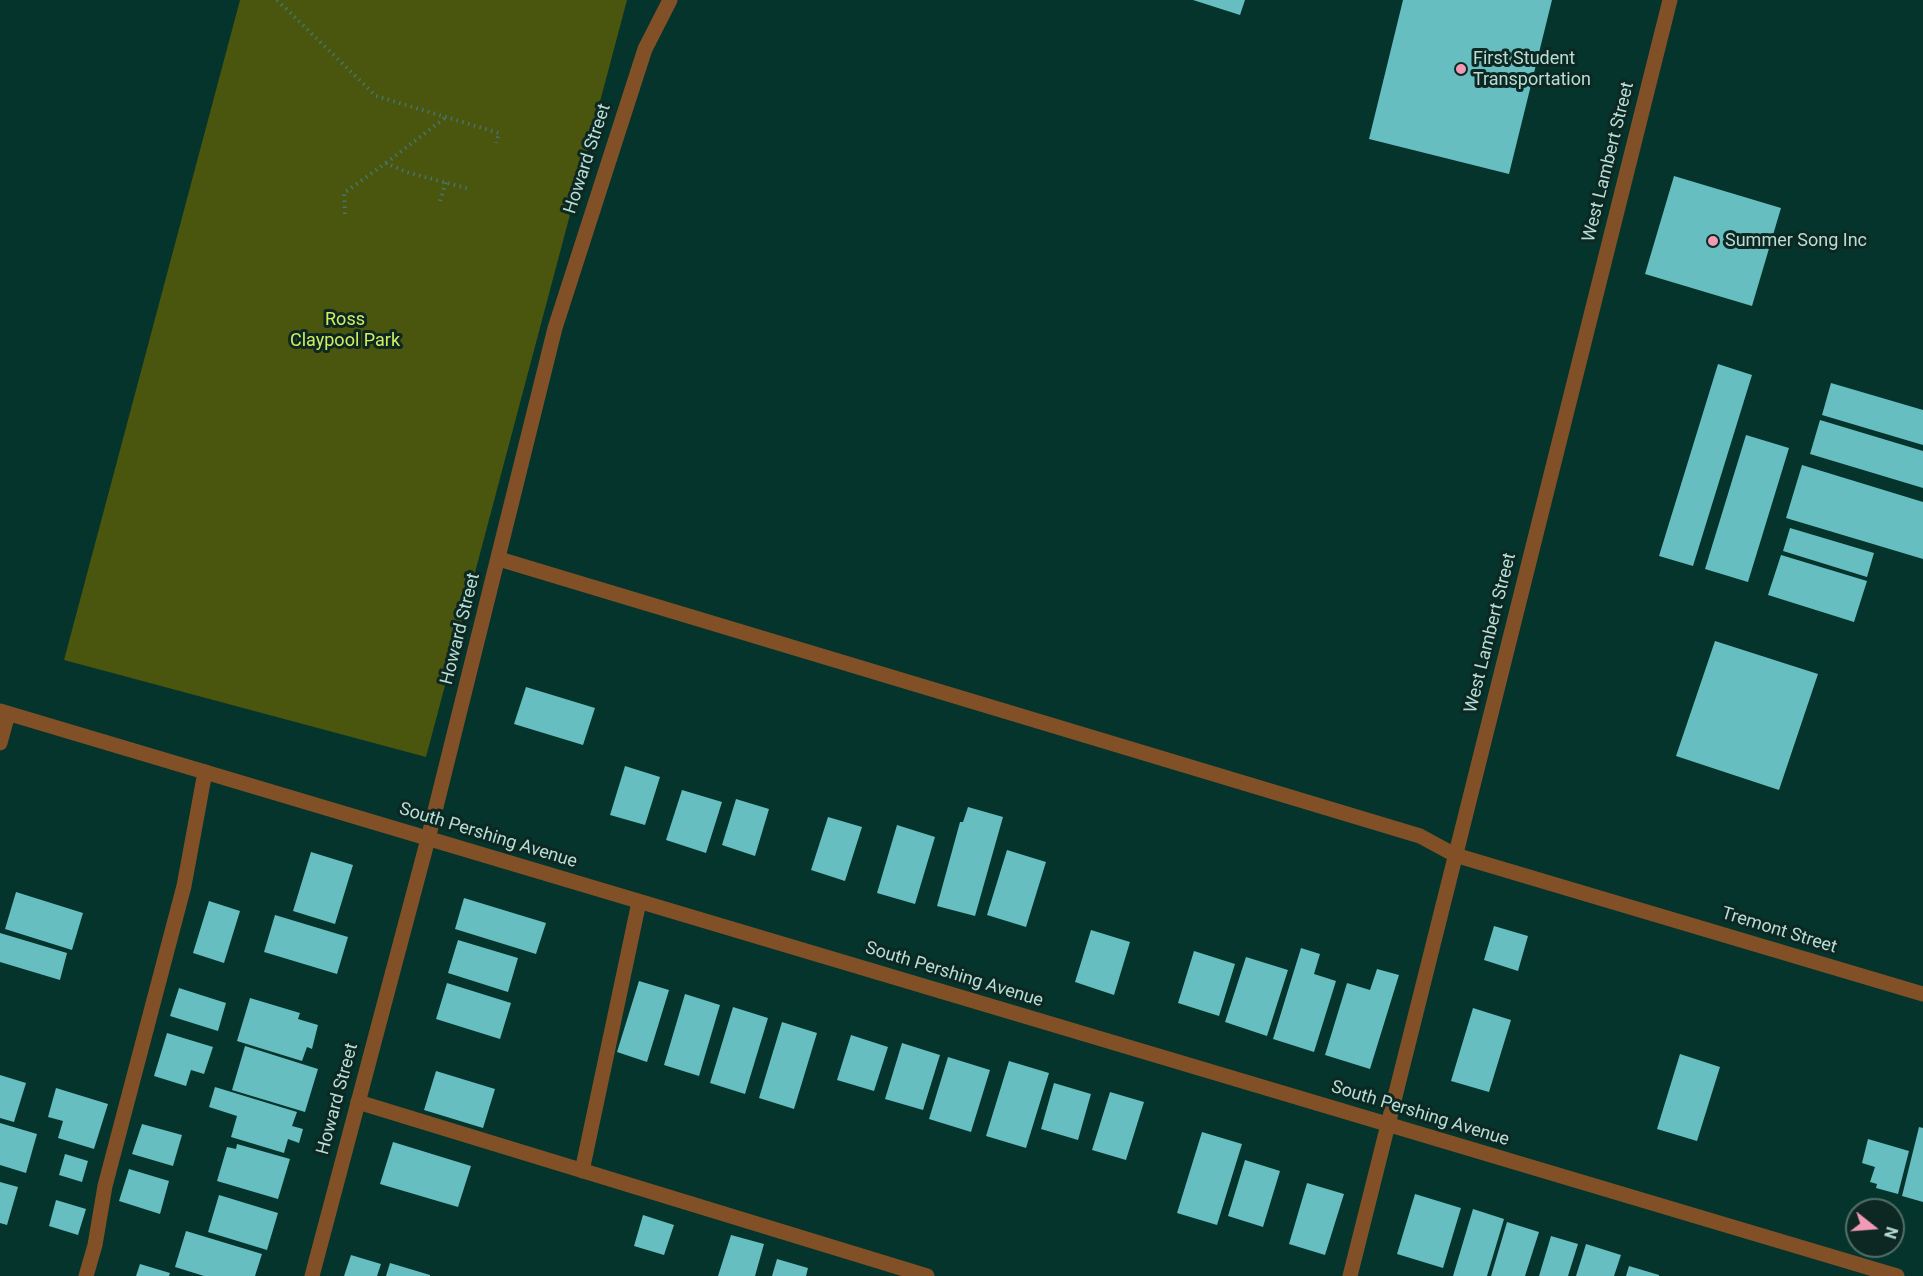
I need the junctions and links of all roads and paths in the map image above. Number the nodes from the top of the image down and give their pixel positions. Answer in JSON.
{"nodes":[{"id":1,"x":277,"y":0,"type":"edge"},
{"id":2,"x":670,"y":0,"type":"edge"},
{"id":3,"x":1670,"y":0,"type":"edge"},
{"id":4,"x":446,"y":117,"type":"junction"},
{"id":5,"x":496,"y":143,"type":"dead end"},
{"id":6,"x":386,"y":163,"type":"junction"},
{"id":7,"x":446,"y":182,"type":"junction"},
{"id":8,"x":470,"y":189,"type":"dead end"},
{"id":9,"x":440,"y":201,"type":"dead end"},
{"id":10,"x":345,"y":214,"type":"dead end"},
{"id":11,"x":499,"y":559,"type":"junction"},
{"id":12,"x":4,"y":713,"type":"edge"},
{"id":13,"x":0,"y":743,"type":"edge"},
{"id":14,"x":205,"y":772,"type":"junction"},
{"id":15,"x":428,"y":839,"type":"junction"},
{"id":16,"x":1455,"y":855,"type":"junction"},
{"id":17,"x":639,"y":902,"type":"junction"},
{"id":18,"x":1923,"y":994,"type":"edge"},
{"id":19,"x":358,"y":1102,"type":"junction"},
{"id":20,"x":1388,"y":1124,"type":"junction"},
{"id":21,"x":582,"y":1171,"type":"junction"},
{"id":22,"x":86,"y":1276,"type":"edge"},
{"id":23,"x":312,"y":1276,"type":"edge"},
{"id":24,"x":927,"y":1276,"type":"edge"},
{"id":25,"x":1350,"y":1276,"type":"edge"},
{"id":26,"x":1897,"y":1276,"type":"edge"}],
"edges":[{"from":1,"to":4,"type":"path"},
{"from":2,"to":11,"type":"street","name":"Howard Street"},
{"from":3,"to":16,"type":"street","name":"West Lambert Street"},
{"from":4,"to":5,"type":"path"},
{"from":4,"to":6,"type":"path"},
{"from":6,"to":7,"type":"path"},
{"from":6,"to":10,"type":"path"},
{"from":7,"to":8,"type":"path"},
{"from":7,"to":9,"type":"path"},
{"from":11,"to":15,"type":"street","name":"Howard Street"},
{"from":11,"to":16,"type":"street","name":"Tremont Street"},
{"from":12,"to":13,"type":"street"},
{"from":12,"to":14,"type":"street","name":"South Pershing Avenue"},
{"from":14,"to":15,"type":"street","name":"South Pershing Avenue"},
{"from":14,"to":22,"type":"street"},
{"from":15,"to":17,"type":"street","name":"South Pershing Avenue"},
{"from":15,"to":19,"type":"street","name":"Howard Street"},
{"from":16,"to":18,"type":"street","name":"Tremont Street"},
{"from":16,"to":20,"type":"street","name":"West Lambert Street"},
{"from":17,"to":20,"type":"street","name":"South Pershing Avenue"},
{"from":17,"to":21,"type":"street"},
{"from":19,"to":21,"type":"street"},
{"from":19,"to":23,"type":"street","name":"Howard Street"},
{"from":20,"to":25,"type":"street","name":"West Lambert Street"},
{"from":20,"to":26,"type":"street","name":"South Pershing Avenue"},
{"from":21,"to":24,"type":"street"}]}
